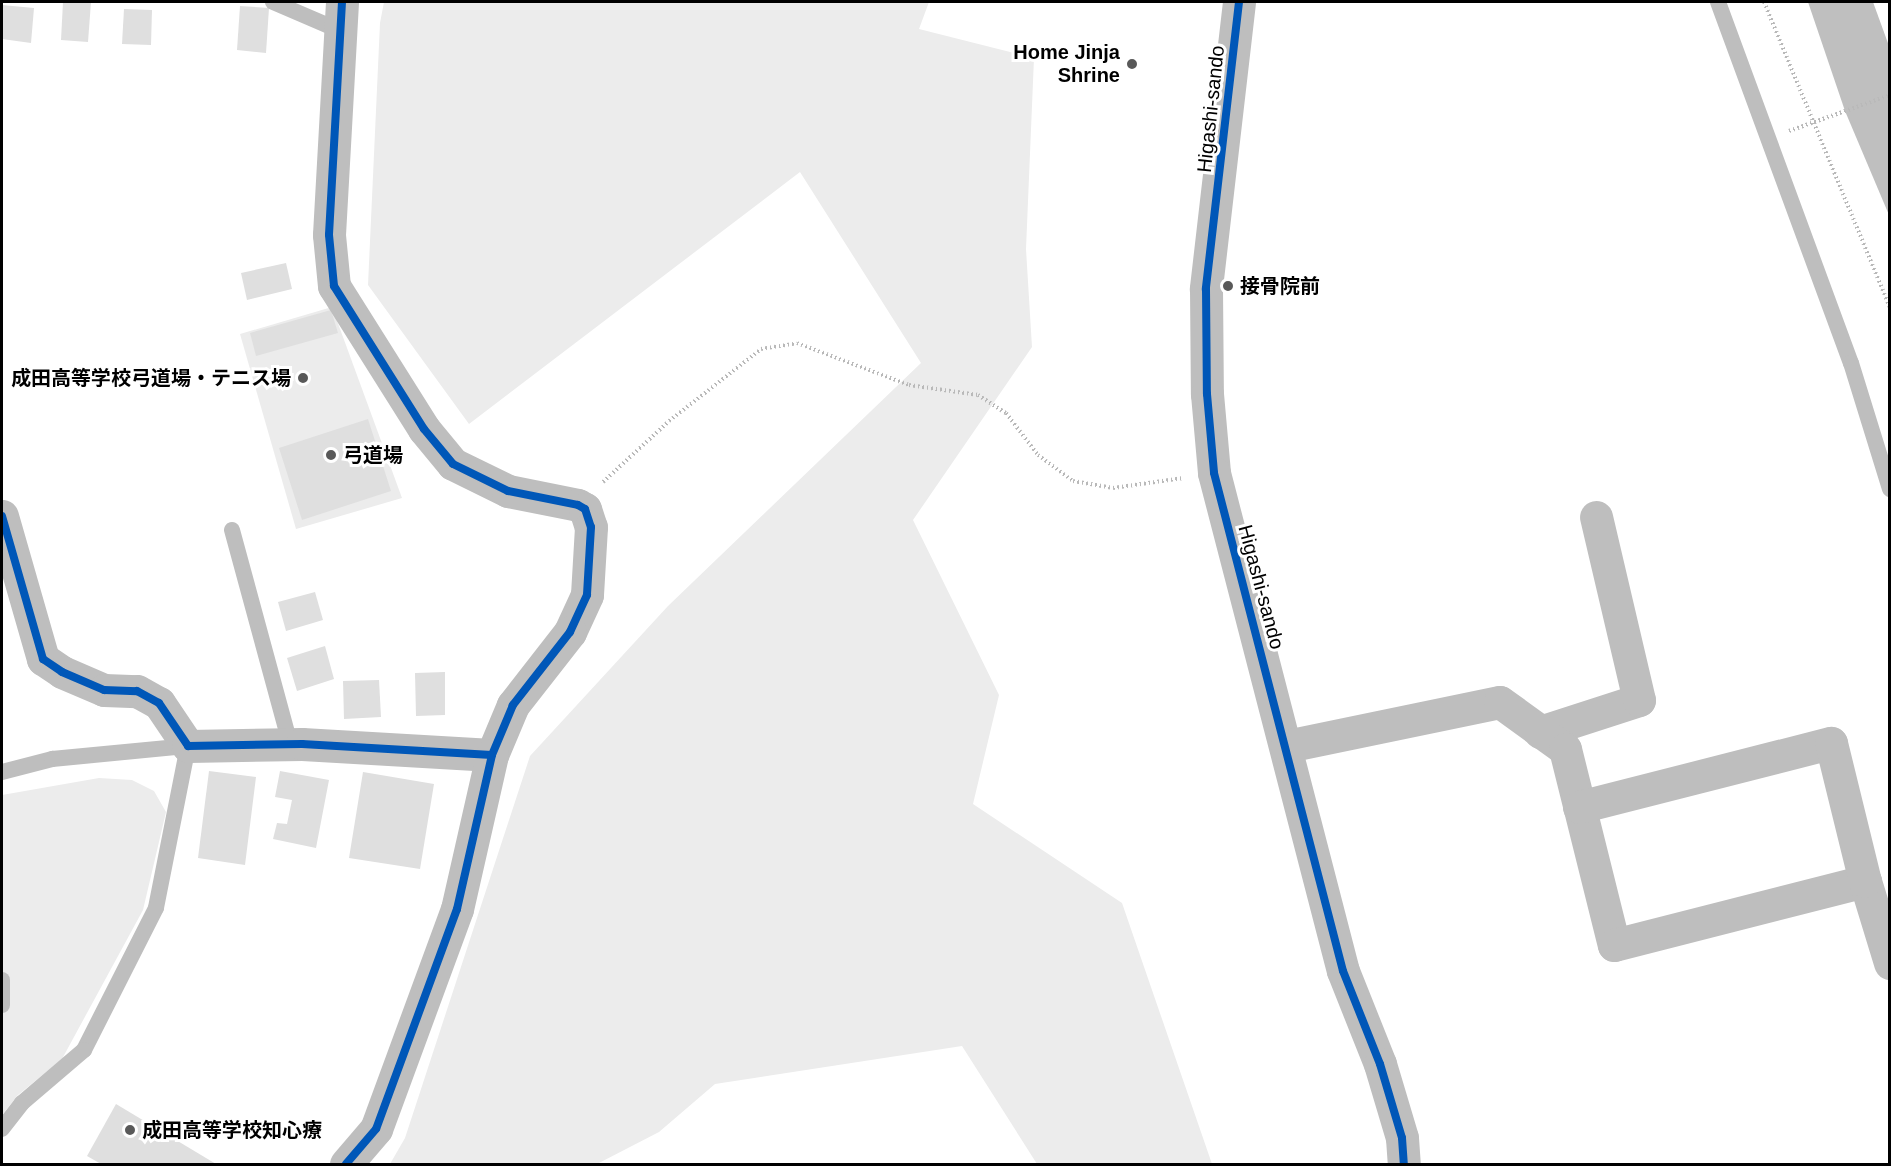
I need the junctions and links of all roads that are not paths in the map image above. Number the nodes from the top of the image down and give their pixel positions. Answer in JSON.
{"nodes":[{"id":1,"x":273,"y":2,"type":"edge"},
{"id":2,"x":1239,"y":2,"type":"edge"},
{"id":3,"x":1718,"y":2,"type":"edge"},
{"id":4,"x":342,"y":16,"type":"edge"},
{"id":5,"x":1890,"y":489,"type":"edge"},
{"id":6,"x":2,"y":516,"type":"edge"},
{"id":7,"x":1596,"y":517,"type":"dead end"},
{"id":8,"x":232,"y":530,"type":"dead end"},
{"id":9,"x":1540,"y":732,"type":"junction"},
{"id":10,"x":290,"y":744,"type":"junction"},
{"id":11,"x":188,"y":746,"type":"junction"},
{"id":12,"x":1287,"y":746,"type":"junction"},
{"id":13,"x":492,"y":755,"type":"junction"},
{"id":14,"x":2,"y":772,"type":"edge"},
{"id":15,"x":1579,"y":807,"type":"junction"},
{"id":16,"x":1865,"y":881,"type":"junction"},
{"id":17,"x":1890,"y":963,"type":"edge"},
{"id":18,"x":2,"y":980,"type":"edge"},
{"id":19,"x":2,"y":1005,"type":"edge"},
{"id":20,"x":2,"y":1129,"type":"edge"},
{"id":21,"x":346,"y":1164,"type":"edge"},
{"id":22,"x":1404,"y":1164,"type":"edge"}],
"edges":[{"from":1,"to":4,"type":"lane"},
{"from":2,"to":12,"type":"street","name":"Higashi-sando"},
{"from":3,"to":5,"type":"lane"},
{"from":4,"to":13,"type":"street"},
{"from":6,"to":11,"type":"street"},
{"from":7,"to":9,"type":"street"},
{"from":8,"to":10,"type":"lane"},
{"from":9,"to":12,"type":"street"},
{"from":9,"to":15,"type":"street"},
{"from":10,"to":11,"type":"street"},
{"from":10,"to":13,"type":"street"},
{"from":11,"to":14,"type":"lane"},
{"from":11,"to":20,"type":"lane"},
{"from":12,"to":22,"type":"street","name":"Higashi-sando"},
{"from":13,"to":21,"type":"street"},
{"from":15,"to":16,"type":"street"},
{"from":15,"to":16,"type":"street"},
{"from":16,"to":17,"type":"street"},
{"from":18,"to":19,"type":"lane"}]}
